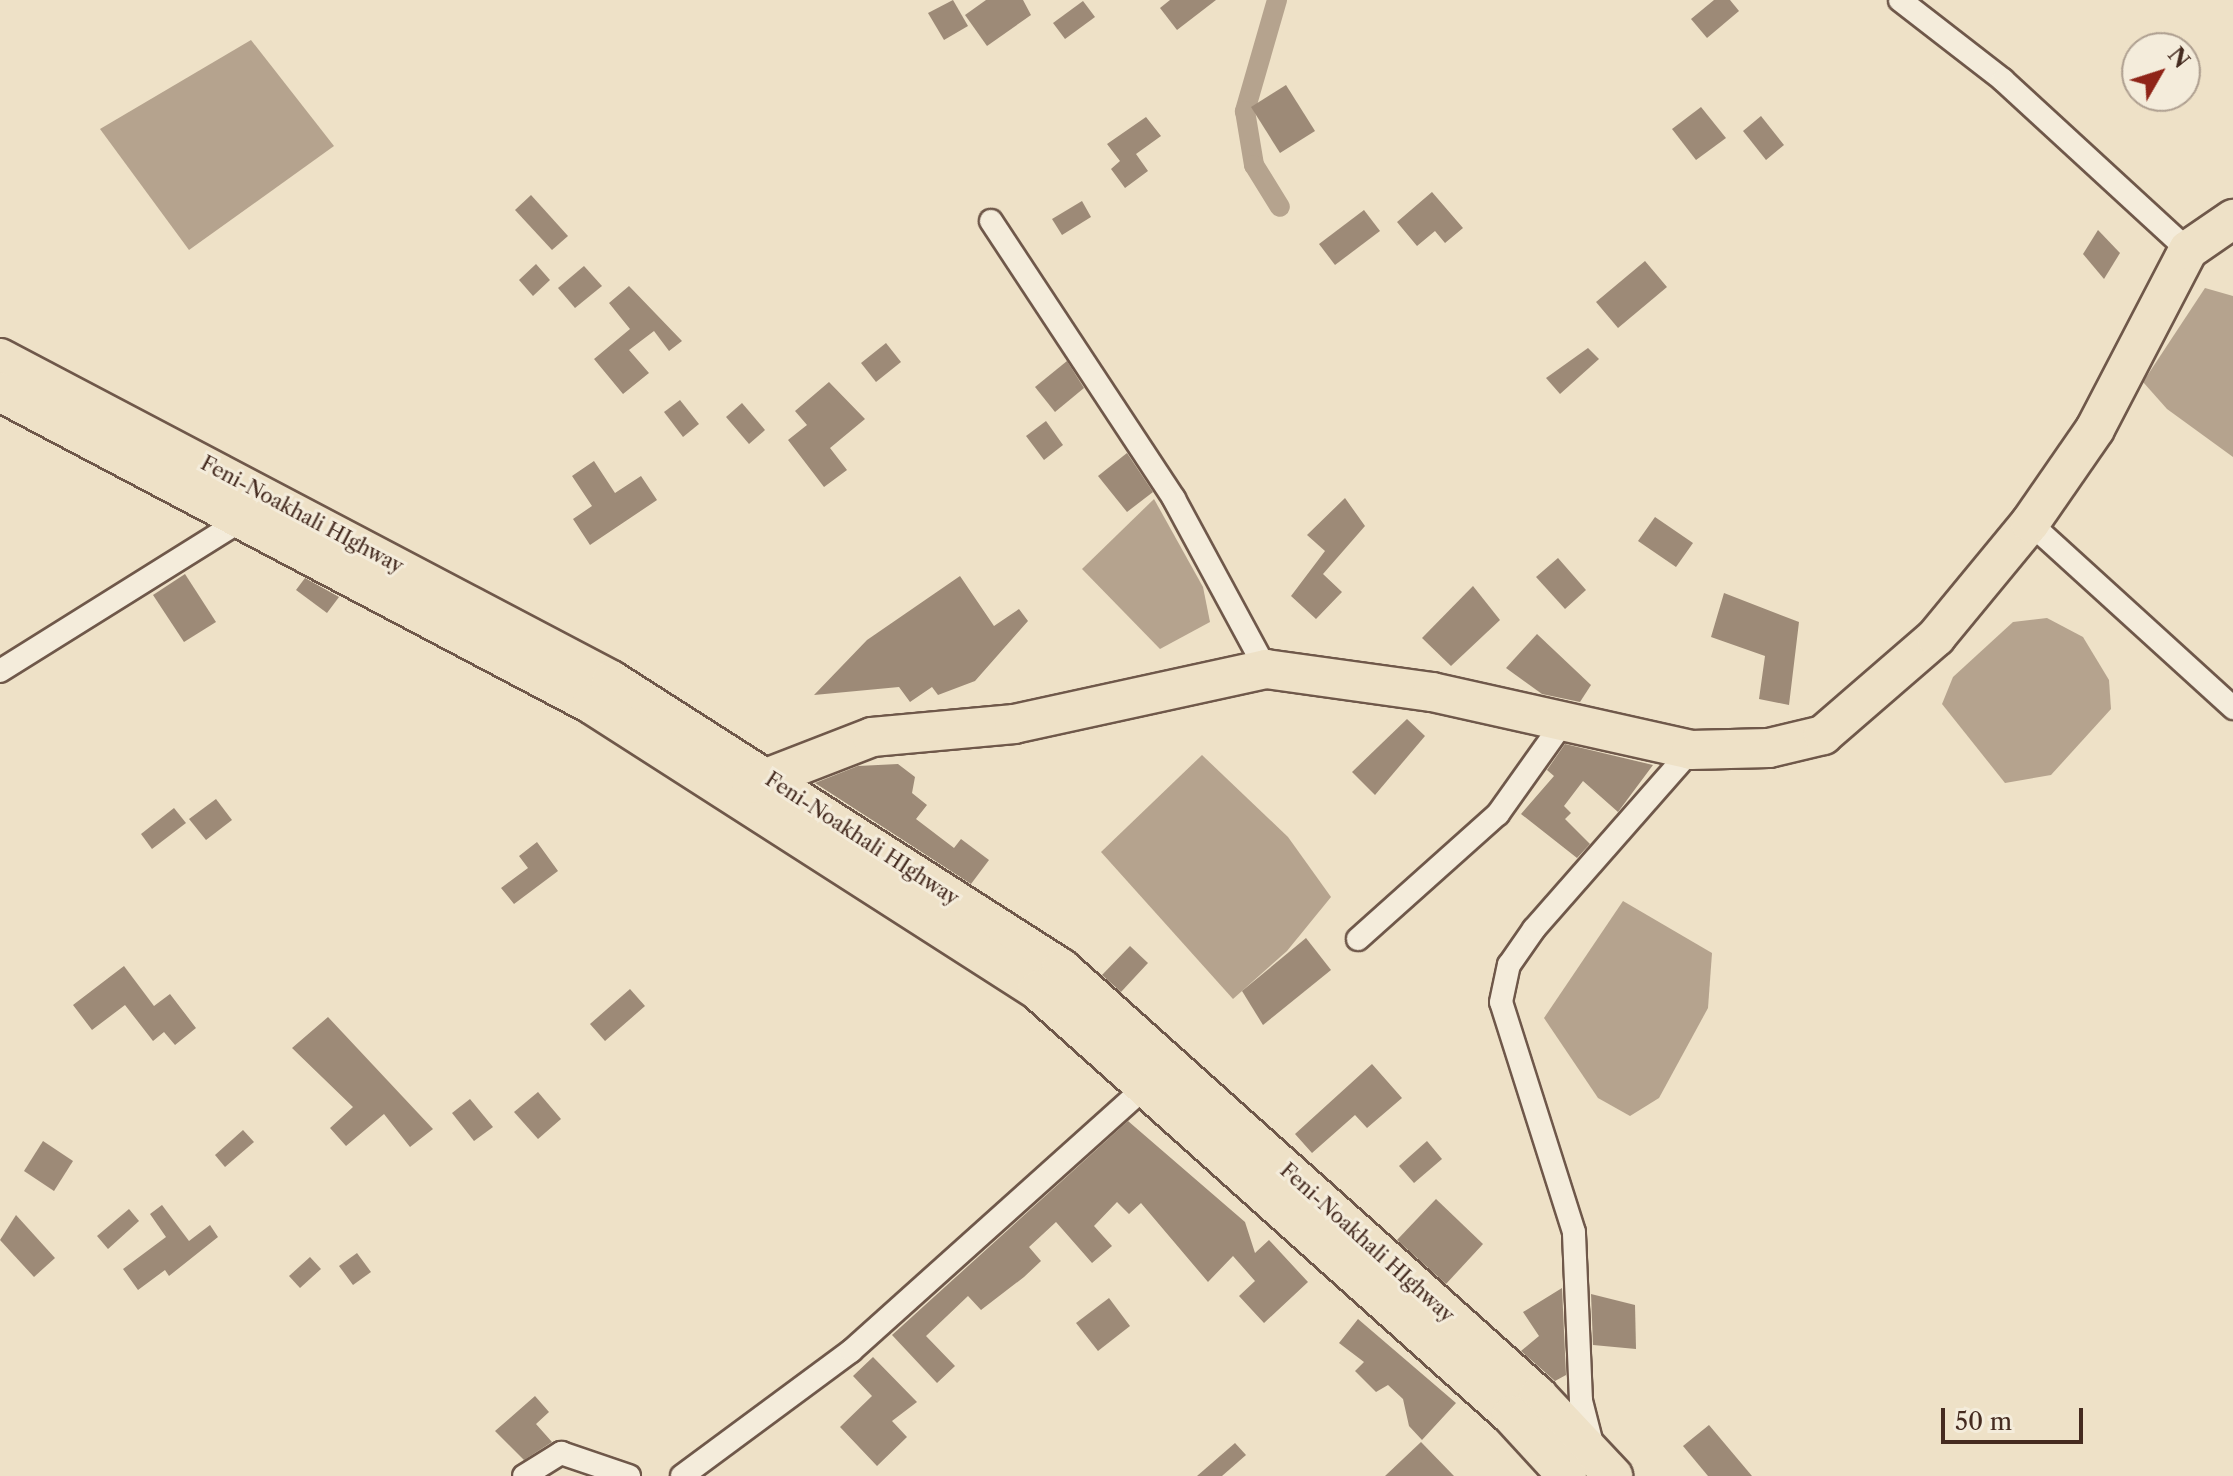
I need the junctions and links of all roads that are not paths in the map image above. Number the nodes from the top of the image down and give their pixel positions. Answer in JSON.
{"nodes":[{"id":1,"x":1900,"y":0,"type":"edge"},
{"id":2,"x":2233,"y":219,"type":"edge"},
{"id":3,"x":991,"y":221,"type":"dead end"},
{"id":4,"x":2188,"y":250,"type":"junction"},
{"id":5,"x":0,"y":358,"type":"edge"},
{"id":6,"x":0,"y":392,"type":"edge"},
{"id":7,"x":245,"y":518,"type":"junction"},
{"id":8,"x":2030,"y":523,"type":"junction"},
{"id":9,"x":1266,"y":669,"type":"junction"},
{"id":10,"x":0,"y":671,"type":"edge"},
{"id":11,"x":2233,"y":708,"type":"edge"},
{"id":12,"x":1562,"y":724,"type":"junction"},
{"id":13,"x":1691,"y":750,"type":"junction"},
{"id":14,"x":769,"y":779,"type":"junction"},
{"id":15,"x":725,"y":789,"type":"junction"},
{"id":16,"x":1358,"y":939,"type":"dead end"},
{"id":17,"x":1145,"y":1087,"type":"junction"},
{"id":18,"x":1594,"y":1470,"type":"edge"},
{"id":19,"x":524,"y":1476,"type":"edge"},
{"id":20,"x":629,"y":1476,"type":"edge"},
{"id":21,"x":682,"y":1476,"type":"edge"}],
"edges":[{"from":1,"to":4,"type":"street"},
{"from":2,"to":4,"type":"highway"},
{"from":3,"to":9,"type":"street"},
{"from":4,"to":8,"type":"highway"},
{"from":5,"to":14,"type":"highway","name":"Feni-Noakhali HIghway"},
{"from":6,"to":7,"type":"highway","name":"Feni-Noakhali HIghway"},
{"from":7,"to":10,"type":"street"},
{"from":7,"to":15,"type":"highway","name":"Feni-Noakhali HIghway"},
{"from":8,"to":11,"type":"street"},
{"from":8,"to":13,"type":"highway"},
{"from":9,"to":12,"type":"highway"},
{"from":9,"to":14,"type":"highway"},
{"from":12,"to":13,"type":"highway"},
{"from":12,"to":16,"type":"street"},
{"from":13,"to":18,"type":"street"},
{"from":14,"to":15,"type":"highway"},
{"from":14,"to":18,"type":"highway","name":"Feni-Noakhali HIghway"},
{"from":15,"to":17,"type":"highway","name":"Feni-Noakhali HIghway"},
{"from":17,"to":18,"type":"highway","name":"Feni-Noakhali HIghway"},
{"from":17,"to":21,"type":"street"},
{"from":19,"to":20,"type":"street"}]}
